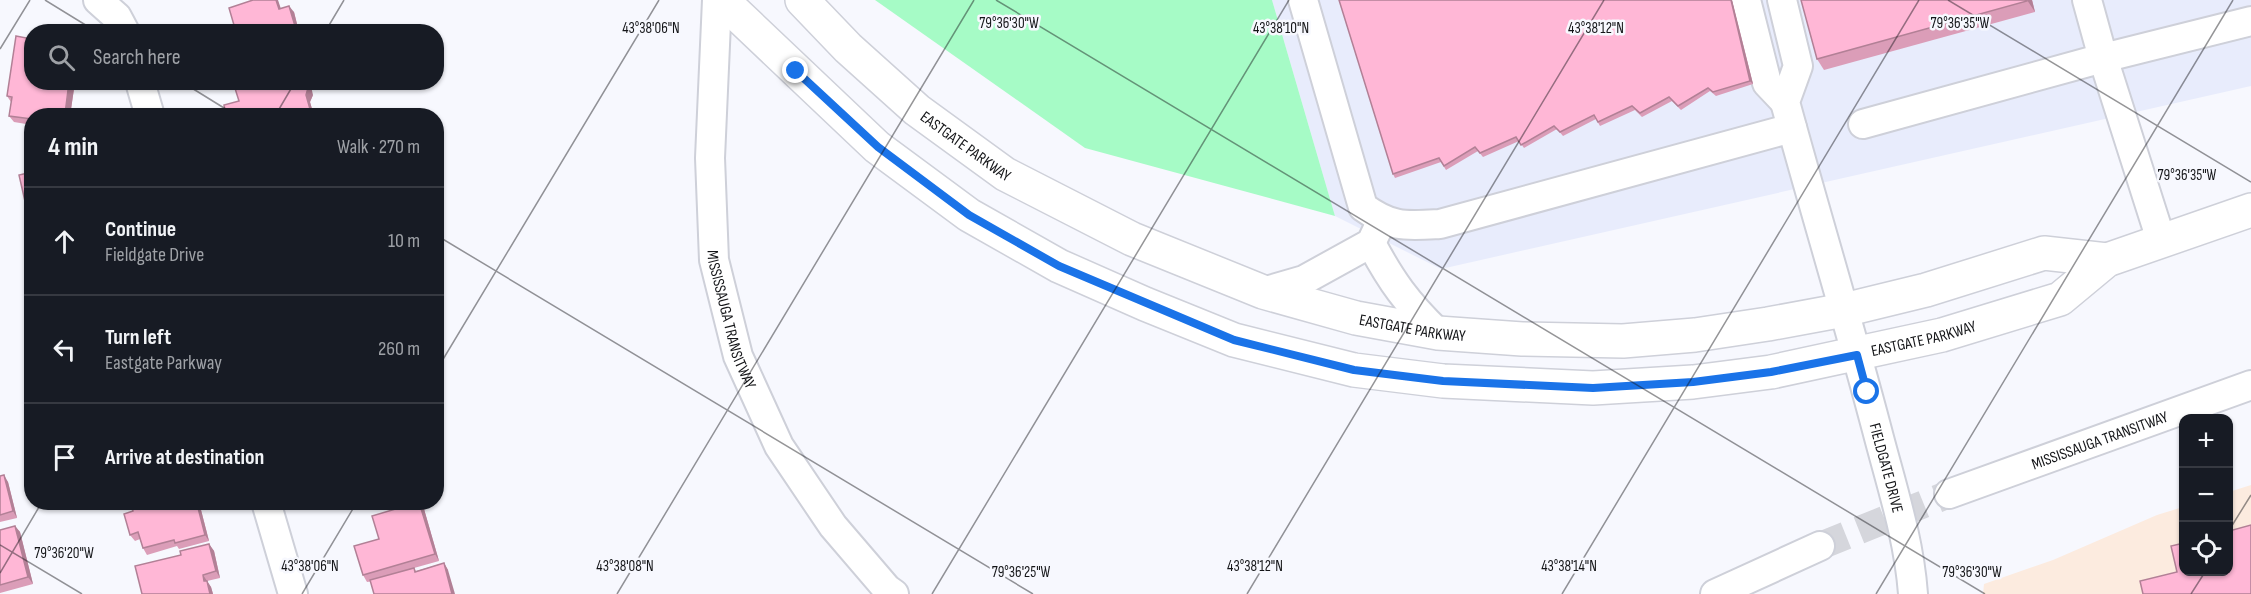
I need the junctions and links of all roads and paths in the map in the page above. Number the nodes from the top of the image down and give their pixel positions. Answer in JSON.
{"nodes":[{"id":1,"x":98,"y":0,"type":"edge"},
{"id":2,"x":717,"y":0,"type":"edge"},
{"id":3,"x":722,"y":0,"type":"edge"},
{"id":4,"x":802,"y":0,"type":"edge"},
{"id":5,"x":1302,"y":0,"type":"edge"},
{"id":6,"x":1746,"y":0,"type":"edge"},
{"id":7,"x":1782,"y":0,"type":"edge"},
{"id":8,"x":2087,"y":0,"type":"edge"},
{"id":9,"x":2251,"y":21,"type":"edge"},
{"id":10,"x":121,"y":24,"type":"edge"},
{"id":11,"x":2103,"y":58,"type":"junction"},
{"id":12,"x":142,"y":90,"type":"edge"},
{"id":13,"x":148,"y":108,"type":"edge"},
{"id":14,"x":1788,"y":115,"type":"junction"},
{"id":15,"x":1863,"y":124,"type":"dead end"},
{"id":16,"x":2251,"y":210,"type":"edge"},
{"id":17,"x":1377,"y":231,"type":"junction"},
{"id":18,"x":2161,"y":240,"type":"junction"},
{"id":19,"x":2107,"y":260,"type":"junction"},
{"id":20,"x":1263,"y":292,"type":"junction"},
{"id":21,"x":1844,"y":310,"type":"junction"},
{"id":22,"x":1438,"y":333,"type":"junction"},
{"id":23,"x":1857,"y":355,"type":"junction"},
{"id":24,"x":2251,"y":385,"type":"edge"},
{"id":25,"x":1949,"y":494,"type":"tunnel mouth"},
{"id":26,"x":268,"y":510,"type":"edge"},
{"id":27,"x":1820,"y":546,"type":"tunnel mouth"},
{"id":28,"x":293,"y":594,"type":"edge"},
{"id":29,"x":894,"y":594,"type":"edge"},
{"id":30,"x":1715,"y":594,"type":"edge"},
{"id":31,"x":1913,"y":594,"type":"edge"}],
"edges":[{"from":1,"to":10,"type":"street"},
{"from":2,"to":29,"type":"street","name":"MISSISSAUGA TRANSITWAY"},
{"from":3,"to":23,"type":"main road","name":"EASTGATE PARKWAY"},
{"from":4,"to":20,"type":"main road","name":"EASTGATE PARKWAY"},
{"from":5,"to":17,"type":"street"},
{"from":6,"to":14,"type":"street"},
{"from":7,"to":14,"type":"street"},
{"from":8,"to":11,"type":"street"},
{"from":9,"to":11,"type":"street"},
{"from":11,"to":15,"type":"street"},
{"from":11,"to":18,"type":"street"},
{"from":12,"to":13,"type":"street"},
{"from":14,"to":17,"type":"street"},
{"from":14,"to":21,"type":"street","name":"FIELDGATE DRIVE"},
{"from":16,"to":18,"type":"main road","name":"EASTGATE PARKWAY"},
{"from":17,"to":20,"type":"street"},
{"from":17,"to":22,"type":"street"},
{"from":18,"to":19,"type":"main road","name":"EASTGATE PARKWAY"},
{"from":19,"to":21,"type":"main road","name":"EASTGATE PARKWAY"},
{"from":19,"to":23,"type":"main road","name":"EASTGATE PARKWAY"},
{"from":20,"to":22,"type":"main road","name":"EASTGATE PARKWAY"},
{"from":21,"to":22,"type":"main road","name":"EASTGATE PARKWAY"},
{"from":21,"to":23,"type":"street","name":"FIELDGATE DRIVE"},
{"from":23,"to":31,"type":"street","name":"FIELDGATE DRIVE"},
{"from":24,"to":25,"type":"street","name":"MISSISSAUGA TRANSITWAY"},
{"from":26,"to":28,"type":"street"},
{"from":27,"to":30,"type":"street"}]}
